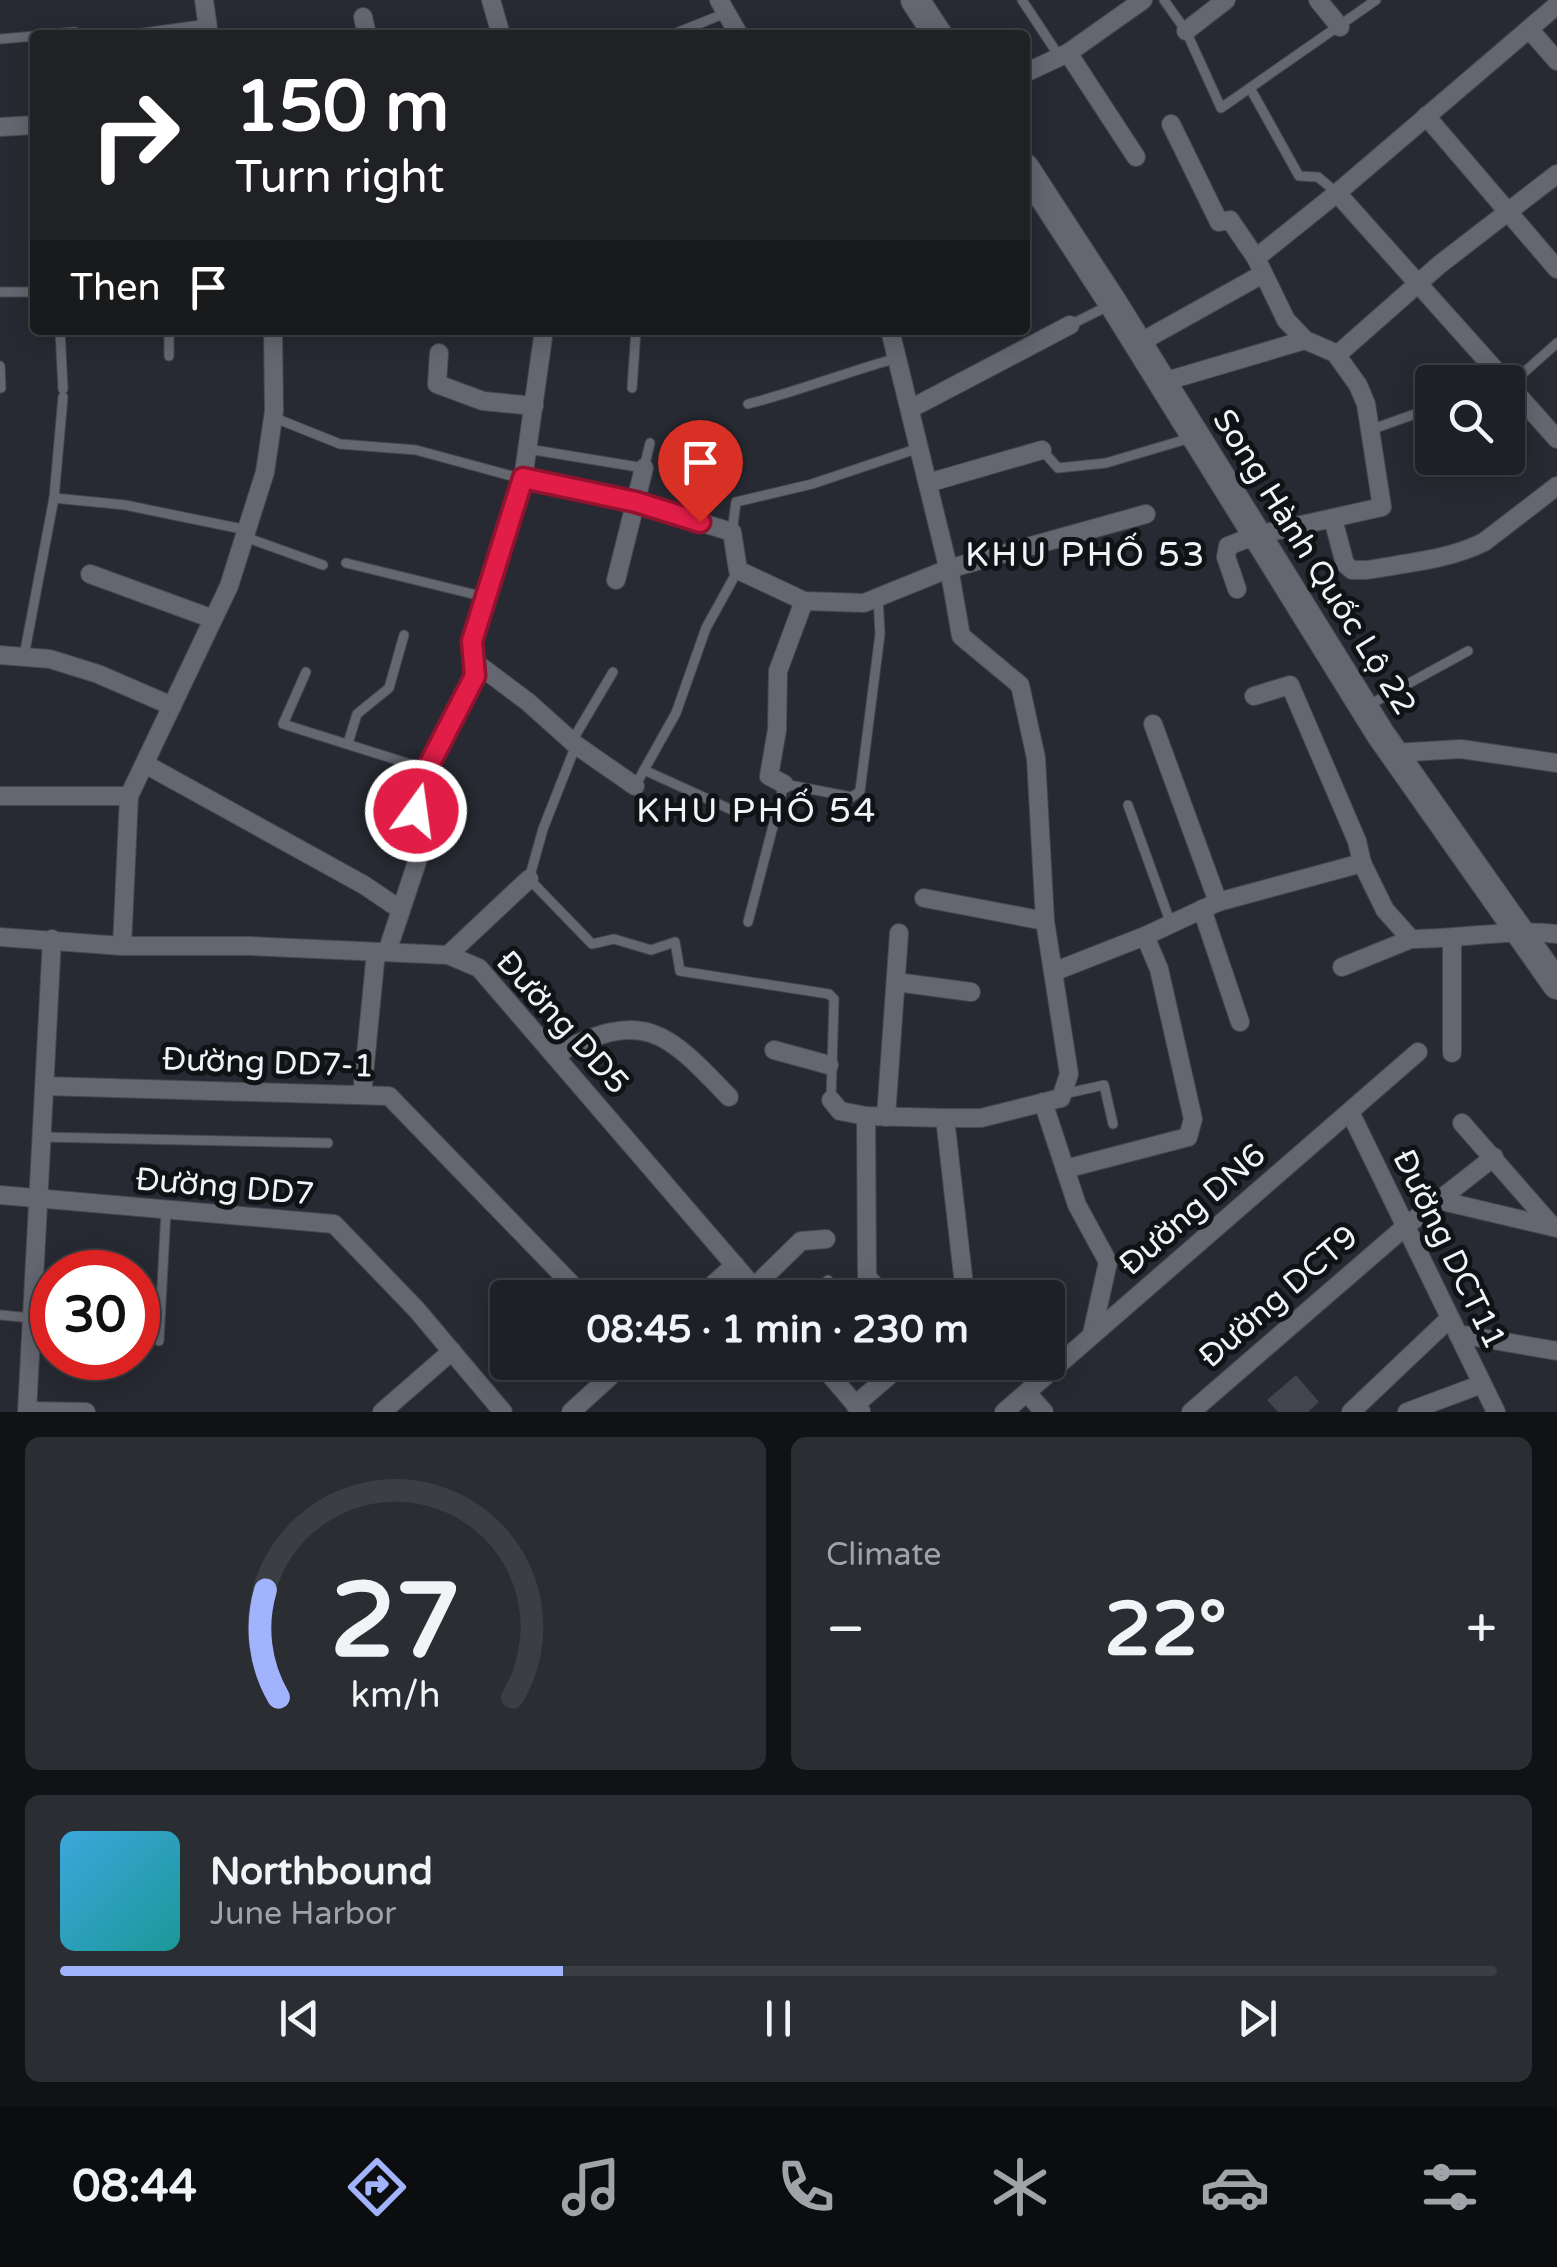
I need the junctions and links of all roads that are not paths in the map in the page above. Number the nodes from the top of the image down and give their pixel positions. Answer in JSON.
{"nodes":[{"id":1,"x":204,"y":0,"type":"edge"},
{"id":2,"x":491,"y":0,"type":"edge"},
{"id":3,"x":915,"y":0,"type":"edge"},
{"id":4,"x":1022,"y":0,"type":"edge"},
{"id":5,"x":1142,"y":0,"type":"edge"},
{"id":6,"x":1164,"y":0,"type":"edge"},
{"id":7,"x":1226,"y":0,"type":"edge"},
{"id":8,"x":1318,"y":0,"type":"edge"},
{"id":9,"x":1376,"y":0,"type":"edge"},
{"id":10,"x":1557,"y":5,"type":"edge"},
{"id":11,"x":722,"y":6,"type":"edge"},
{"id":12,"x":1340,"y":27,"type":"junction"},
{"id":13,"x":208,"y":29,"type":"edge"},
{"id":14,"x":1529,"y":29,"type":"junction"},
{"id":15,"x":500,"y":30,"type":"edge"},
{"id":16,"x":680,"y":30,"type":"edge"},
{"id":17,"x":737,"y":30,"type":"edge"},
{"id":18,"x":935,"y":30,"type":"edge"},
{"id":19,"x":1186,"y":31,"type":"junction"},
{"id":20,"x":30,"y":36,"type":"edge"},
{"id":21,"x":0,"y":39,"type":"edge"},
{"id":22,"x":1064,"y":55,"type":"junction"},
{"id":23,"x":1557,"y":62,"type":"edge"},
{"id":24,"x":1030,"y":71,"type":"edge"},
{"id":25,"x":1250,"y":88,"type":"junction"},
{"id":26,"x":1426,"y":116,"type":"junction"},
{"id":27,"x":1171,"y":124,"type":"dead end"},
{"id":28,"x":30,"y":126,"type":"edge"},
{"id":29,"x":0,"y":128,"type":"edge"},
{"id":30,"x":1136,"y":156,"type":"dead end"},
{"id":31,"x":1557,"y":174,"type":"edge"},
{"id":32,"x":1030,"y":176,"type":"edge"},
{"id":33,"x":1337,"y":193,"type":"junction"},
{"id":34,"x":1508,"y":212,"type":"junction"},
{"id":35,"x":1258,"y":266,"type":"junction"},
{"id":36,"x":1557,"y":270,"type":"edge"},
{"id":37,"x":1419,"y":282,"type":"junction"},
{"id":38,"x":0,"y":292,"type":"edge"},
{"id":39,"x":30,"y":292,"type":"edge"},
{"id":40,"x":1114,"y":303,"type":"junction"},
{"id":41,"x":1070,"y":325,"type":"joint"},
{"id":42,"x":60,"y":335,"type":"edge"},
{"id":43,"x":168,"y":335,"type":"edge"},
{"id":44,"x":273,"y":335,"type":"edge"},
{"id":45,"x":543,"y":335,"type":"edge"},
{"id":46,"x":636,"y":335,"type":"edge"},
{"id":47,"x":891,"y":335,"type":"edge"},
{"id":48,"x":1305,"y":340,"type":"junction"},
{"id":49,"x":1557,"y":342,"type":"edge"},
{"id":50,"x":1139,"y":343,"type":"junction"},
{"id":51,"x":439,"y":353,"type":"dead end"},
{"id":52,"x":1337,"y":355,"type":"junction"},
{"id":53,"x":169,"y":356,"type":"dead end"},
{"id":54,"x":897,"y":358,"type":"junction"},
{"id":55,"x":1494,"y":365,"type":"edge"},
{"id":56,"x":0,"y":366,"type":"edge"},
{"id":57,"x":1525,"y":371,"type":"edge"},
{"id":58,"x":1163,"y":382,"type":"junction"},
{"id":59,"x":1,"y":388,"type":"edge"},
{"id":60,"x":632,"y":388,"type":"dead end"},
{"id":61,"x":1525,"y":400,"type":"edge"},
{"id":62,"x":748,"y":404,"type":"dead end"},
{"id":63,"x":534,"y":406,"type":"junction"},
{"id":64,"x":910,"y":410,"type":"junction"},
{"id":65,"x":1415,"y":414,"type":"edge"},
{"id":66,"x":273,"y":417,"type":"junction"},
{"id":67,"x":1370,"y":430,"type":"junction"},
{"id":68,"x":1196,"y":436,"type":"junction"},
{"id":69,"x":1557,"y":438,"type":"edge"},
{"id":70,"x":650,"y":443,"type":"dead end"},
{"id":71,"x":919,"y":448,"type":"junction"},
{"id":72,"x":527,"y":449,"type":"junction"},
{"id":73,"x":1042,"y":450,"type":"joint"},
{"id":74,"x":644,"y":468,"type":"junction"},
{"id":75,"x":523,"y":478,"type":"junction"},
{"id":76,"x":928,"y":483,"type":"junction"},
{"id":77,"x":1557,"y":486,"type":"edge"},
{"id":78,"x":54,"y":498,"type":"junction"},
{"id":79,"x":636,"y":502,"type":"junction"},
{"id":80,"x":1146,"y":514,"type":"dead end"},
{"id":81,"x":1334,"y":519,"type":"junction"},
{"id":82,"x":732,"y":532,"type":"junction"},
{"id":83,"x":246,"y":534,"type":"junction"},
{"id":84,"x":1257,"y":535,"type":"junction"},
{"id":85,"x":346,"y":562,"type":"dead end"},
{"id":86,"x":323,"y":565,"type":"dead end"},
{"id":87,"x":948,"y":569,"type":"junction"},
{"id":88,"x":738,"y":570,"type":"junction"},
{"id":89,"x":90,"y":574,"type":"dead end"},
{"id":90,"x":616,"y":580,"type":"dead end"},
{"id":91,"x":1238,"y":589,"type":"dead end"},
{"id":92,"x":484,"y":597,"type":"junction"},
{"id":93,"x":878,"y":597,"type":"junction"},
{"id":94,"x":804,"y":602,"type":"junction"},
{"id":95,"x":213,"y":620,"type":"junction"},
{"id":96,"x":404,"y":634,"type":"dead end"},
{"id":97,"x":1468,"y":652,"type":"dead end"},
{"id":98,"x":0,"y":655,"type":"edge"},
{"id":99,"x":24,"y":657,"type":"junction"},
{"id":100,"x":476,"y":663,"type":"junction"},
{"id":101,"x":306,"y":672,"type":"dead end"},
{"id":102,"x":613,"y":672,"type":"dead end"},
{"id":103,"x":1254,"y":696,"type":"dead end"},
{"id":104,"x":172,"y":706,"type":"junction"},
{"id":105,"x":1364,"y":708,"type":"junction"},
{"id":106,"x":1153,"y":724,"type":"dead end"},
{"id":107,"x":348,"y":743,"type":"junction"},
{"id":108,"x":574,"y":743,"type":"junction"},
{"id":109,"x":1393,"y":752,"type":"junction"},
{"id":110,"x":145,"y":764,"type":"junction"},
{"id":111,"x":1557,"y":764,"type":"edge"},
{"id":112,"x":426,"y":769,"type":"junction"},
{"id":113,"x":640,"y":778,"type":"junction"},
{"id":114,"x":784,"y":784,"type":"junction"},
{"id":115,"x":0,"y":796,"type":"edge"},
{"id":116,"x":129,"y":796,"type":"junction"},
{"id":117,"x":1128,"y":805,"type":"dead end"},
{"id":118,"x":732,"y":810,"type":"dead end"},
{"id":119,"x":1362,"y":863,"type":"junction"},
{"id":120,"x":530,"y":879,"type":"junction"},
{"id":121,"x":924,"y":898,"type":"dead end"},
{"id":122,"x":1210,"y":905,"type":"junction"},
{"id":123,"x":400,"y":910,"type":"junction"},
{"id":124,"x":748,"y":922,"type":"dead end"},
{"id":125,"x":1045,"y":922,"type":"junction"},
{"id":126,"x":1171,"y":924,"type":"junction"},
{"id":127,"x":1521,"y":930,"type":"junction"},
{"id":128,"x":899,"y":933,"type":"dead end"},
{"id":129,"x":1557,"y":934,"type":"edge"},
{"id":130,"x":1145,"y":936,"type":"junction"},
{"id":131,"x":0,"y":937,"type":"edge"},
{"id":132,"x":52,"y":939,"type":"junction"},
{"id":133,"x":1411,"y":939,"type":"junction"},
{"id":134,"x":1452,"y":939,"type":"junction"},
{"id":135,"x":122,"y":946,"type":"junction"},
{"id":136,"x":381,"y":952,"type":"junction"},
{"id":137,"x":448,"y":955,"type":"junction"},
{"id":138,"x":1342,"y":968,"type":"dead end"},
{"id":139,"x":1052,"y":972,"type":"junction"},
{"id":140,"x":896,"y":982,"type":"junction"},
{"id":141,"x":1557,"y":986,"type":"edge"},
{"id":142,"x":971,"y":992,"type":"dead end"},
{"id":143,"x":1240,"y":1022,"type":"dead end"},
{"id":144,"x":774,"y":1050,"type":"dead end"},
{"id":145,"x":1418,"y":1052,"type":"dead end"},
{"id":146,"x":1452,"y":1053,"type":"dead end"},
{"id":147,"x":554,"y":1055,"type":"junction"},
{"id":148,"x":830,"y":1064,"type":"junction"},
{"id":149,"x":45,"y":1086,"type":"junction"},
{"id":150,"x":1062,"y":1094,"type":"junction"},
{"id":151,"x":362,"y":1095,"type":"junction"},
{"id":152,"x":729,"y":1096,"type":"dead end"},
{"id":153,"x":830,"y":1100,"type":"joint"},
{"id":154,"x":1044,"y":1102,"type":"junction"},
{"id":155,"x":1350,"y":1112,"type":"junction"},
{"id":156,"x":866,"y":1116,"type":"junction"},
{"id":157,"x":886,"y":1117,"type":"junction"},
{"id":158,"x":945,"y":1118,"type":"junction"},
{"id":159,"x":1462,"y":1123,"type":"dead end"},
{"id":160,"x":1113,"y":1124,"type":"dead end"},
{"id":161,"x":42,"y":1138,"type":"junction"},
{"id":162,"x":328,"y":1143,"type":"dead end"},
{"id":163,"x":1494,"y":1157,"type":"junction"},
{"id":164,"x":1065,"y":1169,"type":"junction"},
{"id":165,"x":0,"y":1195,"type":"edge"},
{"id":166,"x":39,"y":1200,"type":"junction"},
{"id":167,"x":1438,"y":1200,"type":"junction"},
{"id":168,"x":166,"y":1211,"type":"junction"},
{"id":169,"x":1406,"y":1226,"type":"junction"},
{"id":170,"x":1555,"y":1228,"type":"edge"},
{"id":171,"x":826,"y":1239,"type":"dead end"},
{"id":172,"x":36,"y":1250,"type":"edge"},
{"id":173,"x":735,"y":1265,"type":"junction"},
{"id":174,"x":568,"y":1280,"type":"edge"},
{"id":175,"x":718,"y":1280,"type":"edge"},
{"id":176,"x":748,"y":1280,"type":"edge"},
{"id":177,"x":768,"y":1280,"type":"edge"},
{"id":178,"x":870,"y":1280,"type":"edge"},
{"id":179,"x":963,"y":1280,"type":"edge"},
{"id":180,"x":0,"y":1315,"type":"edge"},
{"id":181,"x":30,"y":1318,"type":"edge"},
{"id":182,"x":160,"y":1322,"type":"edge"},
{"id":183,"x":1454,"y":1326,"type":"junction"},
{"id":184,"x":1092,"y":1335,"type":"junction"},
{"id":185,"x":452,"y":1351,"type":"junction"},
{"id":186,"x":1557,"y":1351,"type":"edge"},
{"id":187,"x":30,"y":1374,"type":"edge"},
{"id":188,"x":606,"y":1380,"type":"edge"},
{"id":189,"x":834,"y":1380,"type":"edge"},
{"id":190,"x":887,"y":1380,"type":"edge"},
{"id":191,"x":1482,"y":1384,"type":"junction"},
{"id":192,"x":1026,"y":1392,"type":"junction"},
{"id":193,"x":858,"y":1408,"type":"edge"},
{"id":194,"x":28,"y":1411,"type":"edge"},
{"id":195,"x":86,"y":1412,"type":"edge"},
{"id":196,"x":382,"y":1412,"type":"edge"},
{"id":197,"x":503,"y":1412,"type":"edge"},
{"id":198,"x":571,"y":1412,"type":"edge"},
{"id":199,"x":1004,"y":1412,"type":"edge"},
{"id":200,"x":1044,"y":1412,"type":"edge"},
{"id":201,"x":1191,"y":1412,"type":"edge"},
{"id":202,"x":1351,"y":1412,"type":"edge"},
{"id":203,"x":1407,"y":1412,"type":"edge"},
{"id":204,"x":1496,"y":1412,"type":"edge"}],
"edges":[{"from":1,"to":13,"type":"street"},
{"from":2,"to":15,"type":"street"},
{"from":3,"to":18,"type":"street"},
{"from":4,"to":22,"type":"lane"},
{"from":5,"to":22,"type":"street"},
{"from":6,"to":19,"type":"lane"},
{"from":7,"to":19,"type":"street"},
{"from":8,"to":12,"type":"street"},
{"from":9,"to":12,"type":"lane"},
{"from":10,"to":14,"type":"street"},
{"from":11,"to":16,"type":"lane"},
{"from":11,"to":17,"type":"street"},
{"from":12,"to":25,"type":"lane"},
{"from":14,"to":23,"type":"street"},
{"from":14,"to":26,"type":"street"},
{"from":19,"to":25,"type":"lane"},
{"from":20,"to":21,"type":"lane"},
{"from":22,"to":24,"type":"street"},
{"from":22,"to":30,"type":"street"},
{"from":25,"to":33,"type":"lane"},
{"from":26,"to":33,"type":"street"},
{"from":26,"to":34,"type":"street"},
{"from":27,"to":35,"type":"street"},
{"from":28,"to":29,"type":"street"},
{"from":31,"to":34,"type":"street"},
{"from":32,"to":40,"type":"street","name":"Song Hành Quốc Lộ 22"},
{"from":33,"to":35,"type":"street"},
{"from":33,"to":37,"type":"street"},
{"from":34,"to":36,"type":"street"},
{"from":34,"to":37,"type":"street"},
{"from":35,"to":48,"type":"street"},
{"from":35,"to":50,"type":"street"},
{"from":37,"to":52,"type":"street"},
{"from":37,"to":55,"type":"street"},
{"from":38,"to":39,"type":"lane"},
{"from":40,"to":41,"type":"lane"},
{"from":40,"to":50,"type":"street","name":"Song Hành Quốc Lộ 22"},
{"from":41,"to":64,"type":"street"},
{"from":42,"to":78,"type":"lane"},
{"from":43,"to":53,"type":"lane"},
{"from":44,"to":66,"type":"street"},
{"from":45,"to":63,"type":"street"},
{"from":46,"to":60,"type":"lane"},
{"from":47,"to":54,"type":"street"},
{"from":48,"to":52,"type":"street"},
{"from":48,"to":58,"type":"street"},
{"from":49,"to":57,"type":"lane"},
{"from":50,"to":58,"type":"street","name":"Song Hành Quốc Lộ 22"},
{"from":51,"to":63,"type":"street"},
{"from":52,"to":67,"type":"street"},
{"from":54,"to":62,"type":"lane"},
{"from":54,"to":64,"type":"street"},
{"from":56,"to":59,"type":"lane"},
{"from":58,"to":68,"type":"street","name":"Song Hành Quốc Lộ 22"},
{"from":61,"to":69,"type":"street"},
{"from":63,"to":72,"type":"street"},
{"from":64,"to":71,"type":"street"},
{"from":65,"to":67,"type":"lane"},
{"from":66,"to":75,"type":"lane"},
{"from":66,"to":83,"type":"street"},
{"from":67,"to":81,"type":"street"},
{"from":68,"to":73,"type":"lane"},
{"from":68,"to":84,"type":"street","name":"Song Hành Quốc Lộ 22"},
{"from":70,"to":74,"type":"lane"},
{"from":71,"to":76,"type":"street"},
{"from":71,"to":82,"type":"lane"},
{"from":72,"to":74,"type":"lane"},
{"from":72,"to":75,"type":"street"},
{"from":73,"to":76,"type":"street"},
{"from":74,"to":79,"type":"street"},
{"from":75,"to":79,"type":"street"},
{"from":75,"to":92,"type":"street"},
{"from":76,"to":87,"type":"street"},
{"from":77,"to":81,"type":"street"},
{"from":78,"to":83,"type":"lane"},
{"from":78,"to":99,"type":"lane"},
{"from":79,"to":82,"type":"street"},
{"from":79,"to":90,"type":"street"},
{"from":80,"to":87,"type":"street"},
{"from":81,"to":84,"type":"street"},
{"from":82,"to":88,"type":"street"},
{"from":83,"to":86,"type":"lane"},
{"from":83,"to":95,"type":"street"},
{"from":84,"to":91,"type":"street"},
{"from":84,"to":105,"type":"street","name":"Song Hành Quốc Lộ 22"},
{"from":85,"to":92,"type":"lane"},
{"from":87,"to":93,"type":"street"},
{"from":87,"to":125,"type":"street"},
{"from":88,"to":94,"type":"street"},
{"from":88,"to":113,"type":"lane"},
{"from":89,"to":95,"type":"street"},
{"from":92,"to":100,"type":"street"},
{"from":93,"to":94,"type":"street"},
{"from":93,"to":114,"type":"lane"},
{"from":94,"to":114,"type":"street"},
{"from":95,"to":104,"type":"street"},
{"from":96,"to":107,"type":"lane"},
{"from":97,"to":105,"type":"lane"},
{"from":98,"to":99,"type":"street"},
{"from":99,"to":104,"type":"street"},
{"from":100,"to":108,"type":"street"},
{"from":100,"to":112,"type":"street"},
{"from":101,"to":107,"type":"lane"},
{"from":102,"to":108,"type":"lane"},
{"from":103,"to":119,"type":"street"},
{"from":104,"to":110,"type":"street"},
{"from":105,"to":109,"type":"street","name":"Song Hành Quốc Lộ 22"},
{"from":106,"to":122,"type":"street"},
{"from":107,"to":112,"type":"lane"},
{"from":108,"to":113,"type":"street"},
{"from":108,"to":120,"type":"lane"},
{"from":109,"to":111,"type":"street"},
{"from":109,"to":127,"type":"street","name":"Song Hành Quốc Lộ 22"},
{"from":110,"to":116,"type":"street"},
{"from":110,"to":123,"type":"street"},
{"from":112,"to":123,"type":"street"},
{"from":113,"to":118,"type":"lane"},
{"from":114,"to":124,"type":"lane"},
{"from":115,"to":116,"type":"street"},
{"from":116,"to":135,"type":"street"},
{"from":117,"to":126,"type":"lane"},
{"from":119,"to":122,"type":"street"},
{"from":119,"to":133,"type":"street"},
{"from":120,"to":137,"type":"street"},
{"from":120,"to":148,"type":"lane"},
{"from":121,"to":125,"type":"street"},
{"from":122,"to":126,"type":"street"},
{"from":122,"to":143,"type":"street"},
{"from":123,"to":136,"type":"street"},
{"from":125,"to":139,"type":"street"},
{"from":126,"to":130,"type":"street"},
{"from":127,"to":129,"type":"street"},
{"from":127,"to":134,"type":"street"},
{"from":127,"to":141,"type":"street","name":"Song Hành Quốc Lộ 22"},
{"from":128,"to":140,"type":"street"},
{"from":130,"to":139,"type":"street"},
{"from":130,"to":164,"type":"street"},
{"from":131,"to":132,"type":"street","name":"Đường DD5"},
{"from":132,"to":135,"type":"street","name":"Đường DD5"},
{"from":132,"to":149,"type":"street"},
{"from":133,"to":134,"type":"street"},
{"from":133,"to":138,"type":"street"},
{"from":134,"to":146,"type":"street"},
{"from":135,"to":136,"type":"street","name":"Đường DD5"},
{"from":136,"to":137,"type":"street","name":"Đường DD5"},
{"from":136,"to":151,"type":"street"},
{"from":137,"to":147,"type":"street","name":"Đường DD5"},
{"from":139,"to":150,"type":"street"},
{"from":140,"to":142,"type":"street"},
{"from":140,"to":157,"type":"street"},
{"from":144,"to":148,"type":"street"},
{"from":145,"to":155,"type":"street","name":"Đường DN6"},
{"from":147,"to":152,"type":"street"},
{"from":147,"to":173,"type":"street","name":"Đường DD5"},
{"from":148,"to":153,"type":"lane"},
{"from":149,"to":151,"type":"street","name":"Đường DD7-1"},
{"from":149,"to":161,"type":"street"},
{"from":150,"to":154,"type":"street"},
{"from":150,"to":160,"type":"lane"},
{"from":151,"to":174,"type":"street","name":"Đường DD7-1"},
{"from":153,"to":156,"type":"street"},
{"from":154,"to":158,"type":"street"},
{"from":154,"to":164,"type":"street"},
{"from":155,"to":169,"type":"street","name":"Đường DCT11"},
{"from":155,"to":184,"type":"street","name":"Đường DN6"},
{"from":156,"to":157,"type":"street"},
{"from":156,"to":178,"type":"street"},
{"from":157,"to":158,"type":"street"},
{"from":158,"to":179,"type":"street"},
{"from":159,"to":163,"type":"street"},
{"from":161,"to":162,"type":"lane"},
{"from":161,"to":166,"type":"street"},
{"from":163,"to":167,"type":"street","name":"Đường DCT9"},
{"from":163,"to":170,"type":"street"},
{"from":164,"to":184,"type":"street"},
{"from":165,"to":166,"type":"street","name":"Đường DD7"},
{"from":166,"to":168,"type":"street","name":"Đường DD7"},
{"from":166,"to":172,"type":"street"},
{"from":167,"to":169,"type":"street","name":"Đường DCT9"},
{"from":167,"to":170,"type":"street"},
{"from":168,"to":182,"type":"lane"},
{"from":168,"to":185,"type":"street","name":"Đường DD7"},
{"from":169,"to":183,"type":"street","name":"Đường DCT11"},
{"from":169,"to":201,"type":"street","name":"Đường DCT9"},
{"from":171,"to":177,"type":"street"},
{"from":173,"to":175,"type":"street"},
{"from":173,"to":176,"type":"street","name":"Đường DD5"},
{"from":180,"to":181,"type":"lane"},
{"from":183,"to":186,"type":"street"},
{"from":183,"to":191,"type":"street","name":"Đường DCT11"},
{"from":183,"to":202,"type":"street"},
{"from":184,"to":192,"type":"street","name":"Đường DN6"},
{"from":185,"to":196,"type":"street"},
{"from":185,"to":197,"type":"street","name":"Đường DD7"},
{"from":187,"to":194,"type":"street"},
{"from":188,"to":198,"type":"street"},
{"from":189,"to":193,"type":"street"},
{"from":190,"to":193,"type":"street"},
{"from":191,"to":203,"type":"street"},
{"from":191,"to":204,"type":"street","name":"Đường DCT11"},
{"from":192,"to":199,"type":"street","name":"Đường DN6"},
{"from":192,"to":200,"type":"street"},
{"from":194,"to":195,"type":"street"}]}
